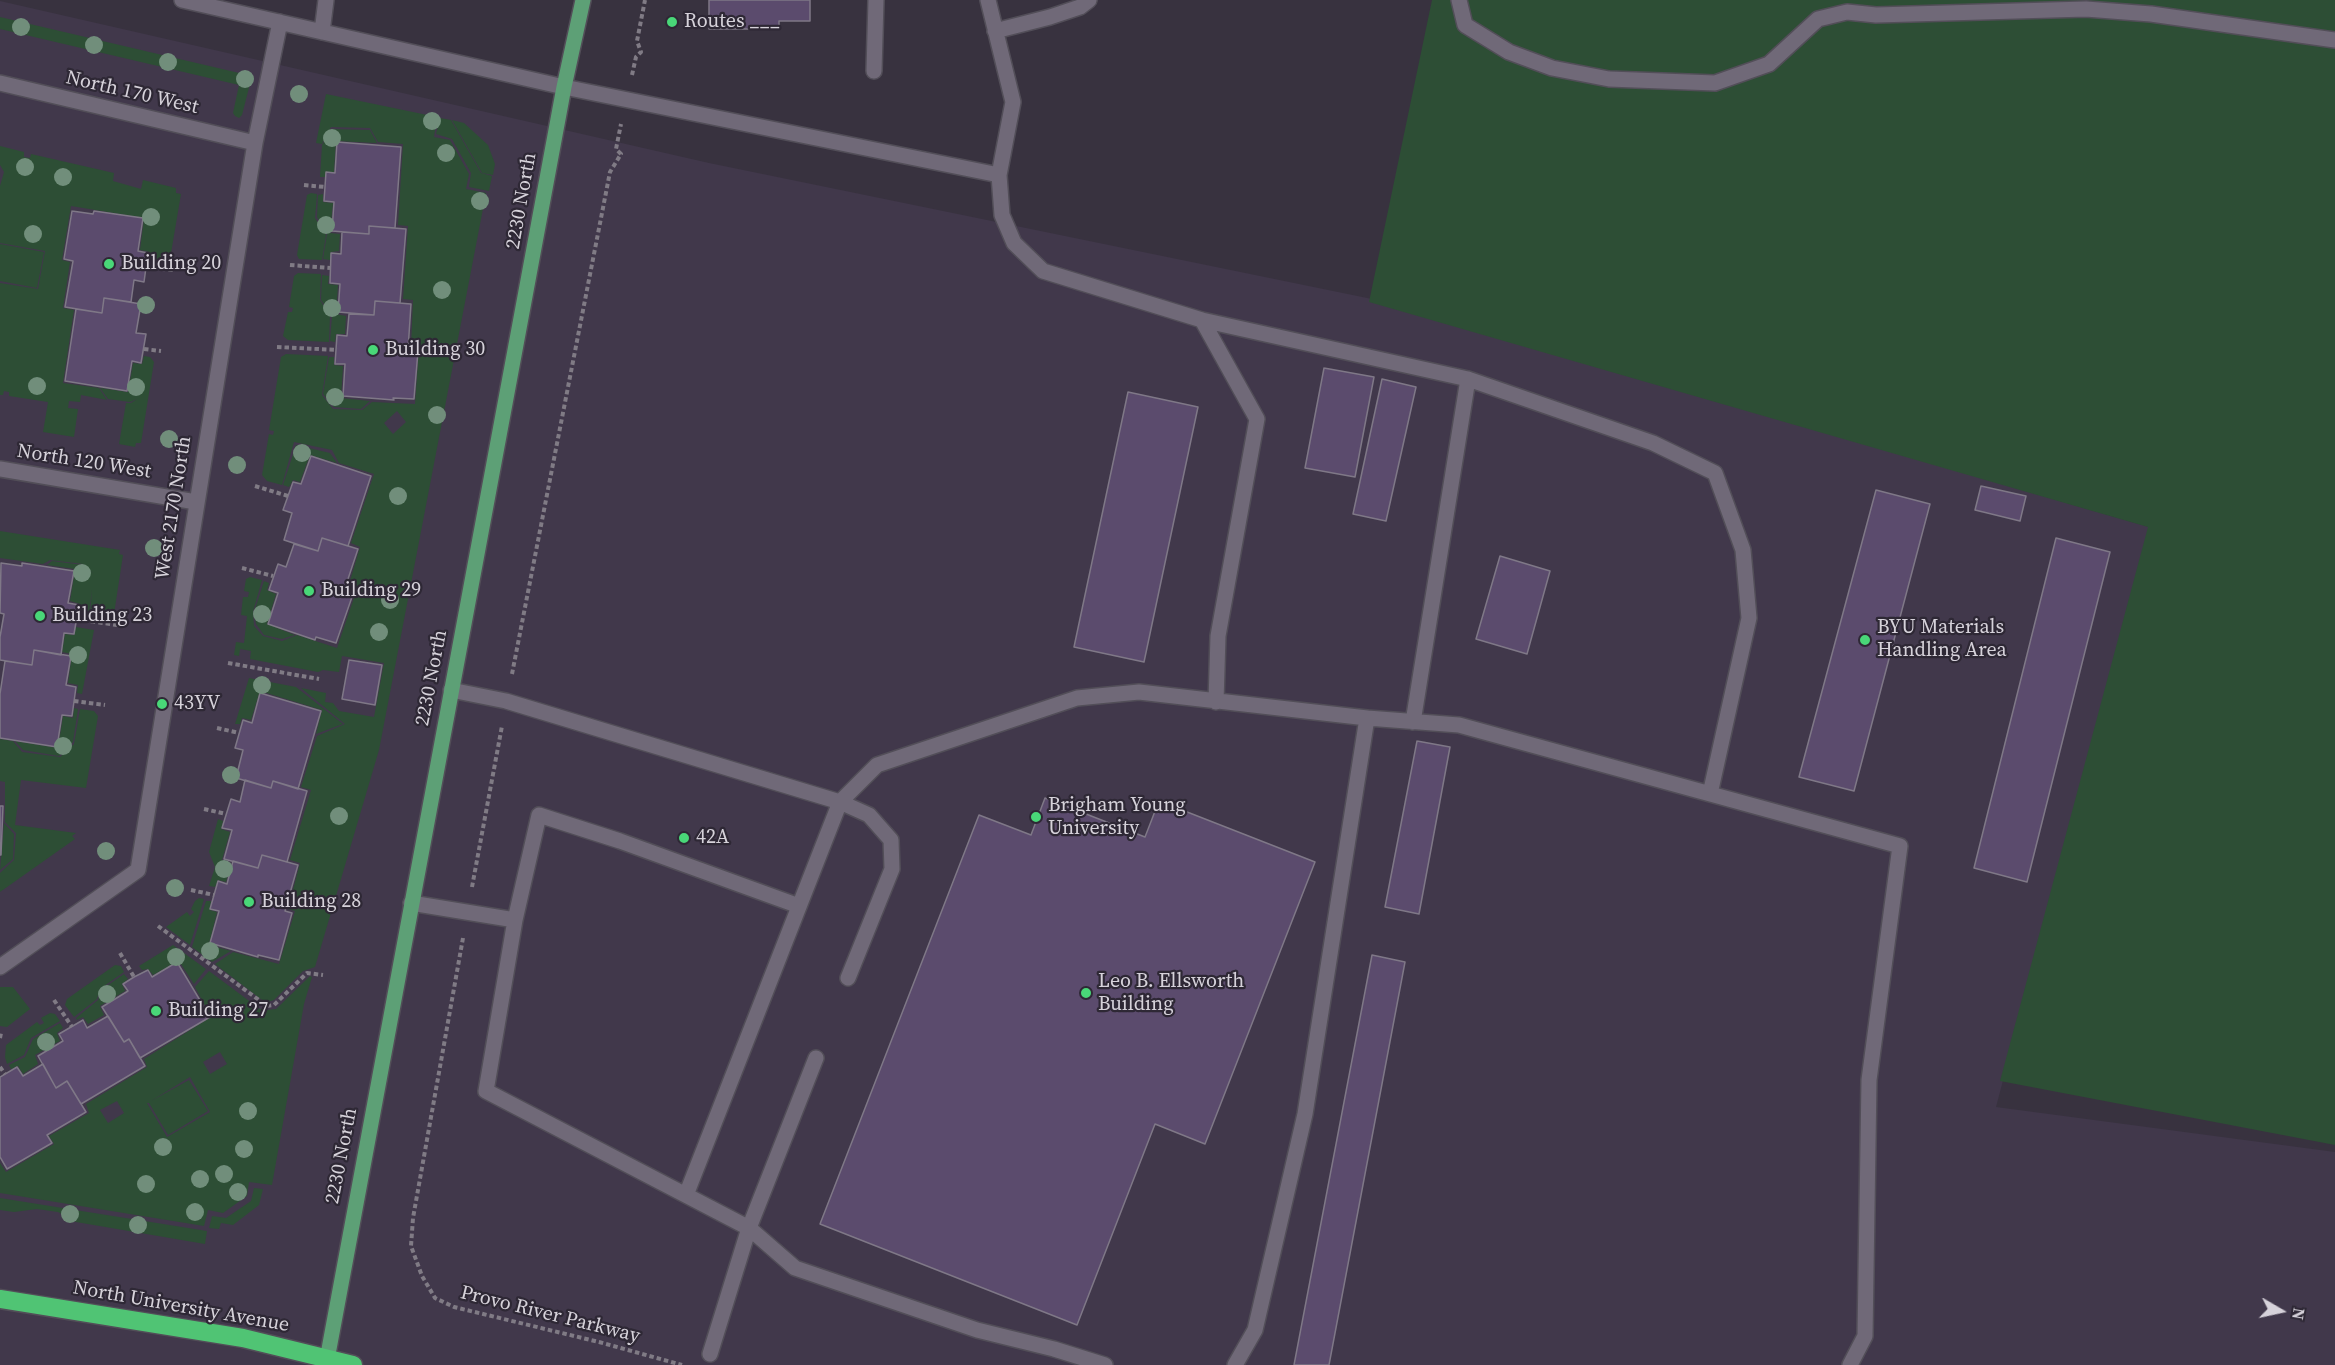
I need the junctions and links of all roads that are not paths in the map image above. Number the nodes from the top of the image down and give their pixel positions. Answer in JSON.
{"nodes":[{"id":1,"x":182,"y":0,"type":"edge"},
{"id":2,"x":326,"y":0,"type":"edge"},
{"id":3,"x":583,"y":0,"type":"edge"},
{"id":4,"x":876,"y":0,"type":"edge"},
{"id":5,"x":988,"y":0,"type":"edge"},
{"id":6,"x":1089,"y":0,"type":"edge"},
{"id":7,"x":1459,"y":0,"type":"edge"},
{"id":8,"x":280,"y":22,"type":"junction"},
{"id":9,"x":995,"y":31,"type":"junction"},
{"id":10,"x":322,"y":32,"type":"junction"},
{"id":11,"x":2335,"y":40,"type":"edge"},
{"id":12,"x":874,"y":70,"type":"dead end"},
{"id":13,"x":0,"y":83,"type":"edge"},
{"id":14,"x":564,"y":87,"type":"junction"},
{"id":15,"x":255,"y":143,"type":"junction"},
{"id":16,"x":999,"y":175,"type":"junction"},
{"id":17,"x":1202,"y":320,"type":"junction"},
{"id":18,"x":1468,"y":379,"type":"junction"},
{"id":19,"x":0,"y":469,"type":"edge"},
{"id":20,"x":196,"y":502,"type":"junction"},
{"id":21,"x":451,"y":690,"type":"junction"},
{"id":22,"x":1216,"y":702,"type":"junction"},
{"id":23,"x":1367,"y":718,"type":"junction"},
{"id":24,"x":1413,"y":722,"type":"junction"},
{"id":25,"x":1710,"y":794,"type":"junction"},
{"id":26,"x":840,"y":802,"type":"junction"},
{"id":27,"x":411,"y":903,"type":"junction"},
{"id":28,"x":799,"y":906,"type":"junction"},
{"id":29,"x":515,"y":920,"type":"junction"},
{"id":30,"x":0,"y":968,"type":"edge"},
{"id":31,"x":848,"y":978,"type":"dead end"},
{"id":32,"x":816,"y":1058,"type":"dead end"},
{"id":33,"x":686,"y":1196,"type":"junction"},
{"id":34,"x":749,"y":1228,"type":"junction"},
{"id":35,"x":0,"y":1299,"type":"edge"},
{"id":36,"x":710,"y":1354,"type":"dead end"},
{"id":37,"x":327,"y":1362,"type":"edge"},
{"id":38,"x":353,"y":1365,"type":"edge"},
{"id":39,"x":1105,"y":1365,"type":"edge"},
{"id":40,"x":1235,"y":1365,"type":"edge"},
{"id":41,"x":1850,"y":1365,"type":"edge"}],
"edges":[{"from":1,"to":8,"type":"street"},
{"from":2,"to":10,"type":"street"},
{"from":3,"to":14,"type":"main road","name":"2230 North"},
{"from":4,"to":12,"type":"street"},
{"from":5,"to":9,"type":"street"},
{"from":6,"to":9,"type":"street"},
{"from":7,"to":11,"type":"street"},
{"from":8,"to":10,"type":"street"},
{"from":8,"to":15,"type":"street","name":"West 2170 North"},
{"from":9,"to":16,"type":"street"},
{"from":10,"to":14,"type":"street"},
{"from":13,"to":15,"type":"street","name":"North 170 West"},
{"from":14,"to":16,"type":"street"},
{"from":14,"to":21,"type":"main road","name":"2230 North"},
{"from":15,"to":20,"type":"street","name":"West 2170 North"},
{"from":16,"to":17,"type":"street"},
{"from":17,"to":18,"type":"street"},
{"from":17,"to":22,"type":"street"},
{"from":18,"to":24,"type":"street"},
{"from":18,"to":25,"type":"street"},
{"from":19,"to":20,"type":"street","name":"North 120 West"},
{"from":20,"to":30,"type":"street","name":"West 2170 North"},
{"from":21,"to":26,"type":"street"},
{"from":21,"to":27,"type":"main road","name":"2230 North"},
{"from":22,"to":23,"type":"street"},
{"from":22,"to":26,"type":"street"},
{"from":23,"to":24,"type":"street"},
{"from":23,"to":40,"type":"street"},
{"from":24,"to":25,"type":"street"},
{"from":25,"to":41,"type":"street"},
{"from":26,"to":28,"type":"street"},
{"from":26,"to":31,"type":"street"},
{"from":27,"to":29,"type":"street"},
{"from":27,"to":37,"type":"main road","name":"2230 North"},
{"from":28,"to":29,"type":"street"},
{"from":28,"to":33,"type":"street"},
{"from":29,"to":33,"type":"street"},
{"from":32,"to":34,"type":"street"},
{"from":33,"to":34,"type":"street"},
{"from":34,"to":36,"type":"street"},
{"from":34,"to":39,"type":"street"},
{"from":35,"to":37,"type":"highway","name":"North University Avenue"},
{"from":37,"to":38,"type":"highway","name":"North University Avenue"}]}
